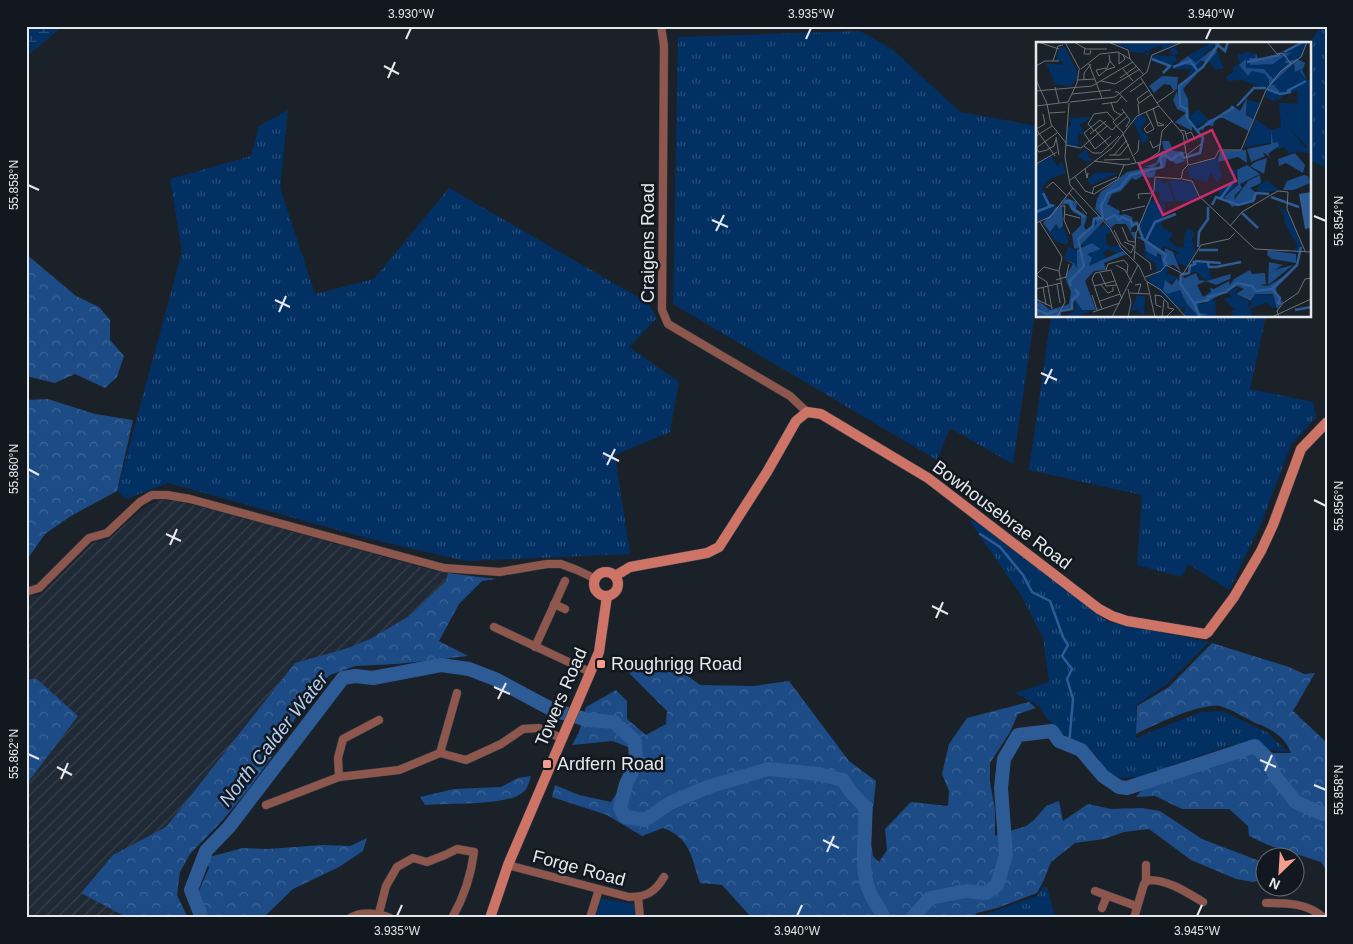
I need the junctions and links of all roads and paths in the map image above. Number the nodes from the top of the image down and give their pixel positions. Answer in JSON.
{"nodes":[{"id":1,"x":661,"y":26,"type":"edge"},
{"id":2,"x":807,"y":412,"type":"junction"},
{"id":3,"x":1327,"y":422,"type":"edge"},
{"id":4,"x":616,"y":576,"type":"junction"},
{"id":5,"x":596,"y":579,"type":"junction"},
{"id":6,"x":565,"y":581,"type":"dead end"},
{"id":7,"x":26,"y":590,"type":"edge"},
{"id":8,"x":607,"y":596,"type":"junction"},
{"id":9,"x":554,"y":604,"type":"junction"},
{"id":10,"x":565,"y":609,"type":"dead end"},
{"id":11,"x":494,"y":627,"type":"dead end"},
{"id":12,"x":535,"y":646,"type":"junction"},
{"id":13,"x":590,"y":672,"type":"junction"},
{"id":14,"x":457,"y":693,"type":"dead end"},
{"id":15,"x":380,"y":720,"type":"dead end"},
{"id":16,"x":562,"y":738,"type":"junction"},
{"id":17,"x":440,"y":753,"type":"junction"},
{"id":18,"x":339,"y":777,"type":"junction"},
{"id":19,"x":266,"y":805,"type":"dead end"},
{"id":20,"x":508,"y":864,"type":"junction"},
{"id":21,"x":1146,"y":865,"type":"dead end"},
{"id":22,"x":664,"y":877,"type":"dead end"},
{"id":23,"x":1146,"y":882,"type":"junction"},
{"id":24,"x":599,"y":889,"type":"junction"},
{"id":25,"x":1095,"y":891,"type":"dead end"},
{"id":26,"x":1107,"y":896,"type":"junction"},
{"id":27,"x":638,"y":897,"type":"junction"},
{"id":28,"x":1203,"y":902,"type":"dead end"},
{"id":29,"x":1266,"y":903,"type":"dead end"},
{"id":30,"x":1136,"y":906,"type":"junction"},
{"id":31,"x":1102,"y":908,"type":"dead end"},
{"id":32,"x":379,"y":914,"type":"junction"},
{"id":33,"x":350,"y":918,"type":"edge"},
{"id":34,"x":390,"y":918,"type":"edge"},
{"id":35,"x":452,"y":918,"type":"edge"},
{"id":36,"x":490,"y":918,"type":"edge"},
{"id":37,"x":590,"y":918,"type":"edge"},
{"id":38,"x":640,"y":918,"type":"edge"},
{"id":39,"x":1134,"y":918,"type":"edge"},
{"id":40,"x":1324,"y":918,"type":"edge"}],
"edges":[{"from":1,"to":2,"type":"street","name":"Craigens Road"},
{"from":2,"to":3,"type":"street","name":"Bowhousebrae Road"},
{"from":2,"to":4,"type":"street"},
{"from":4,"to":5,"type":"street"},
{"from":4,"to":8,"type":"street"},
{"from":5,"to":7,"type":"street"},
{"from":5,"to":8,"type":"street"},
{"from":6,"to":9,"type":"street"},
{"from":8,"to":13,"type":"street","name":"Towers Road"},
{"from":9,"to":10,"type":"street"},
{"from":9,"to":12,"type":"street"},
{"from":11,"to":12,"type":"street"},
{"from":12,"to":13,"type":"street"},
{"from":13,"to":16,"type":"street","name":"Towers Road"},
{"from":14,"to":17,"type":"street"},
{"from":15,"to":18,"type":"street"},
{"from":16,"to":17,"type":"street"},
{"from":16,"to":20,"type":"street","name":"Towers Road"},
{"from":17,"to":18,"type":"street"},
{"from":18,"to":19,"type":"street"},
{"from":20,"to":24,"type":"street","name":"Forge Road"},
{"from":20,"to":36,"type":"street","name":"Towers Road"},
{"from":21,"to":23,"type":"street"},
{"from":22,"to":27,"type":"street","name":"Forge Road"},
{"from":23,"to":28,"type":"street"},
{"from":23,"to":30,"type":"street"},
{"from":24,"to":27,"type":"street","name":"Forge Road"},
{"from":24,"to":37,"type":"street"},
{"from":25,"to":26,"type":"street"},
{"from":26,"to":30,"type":"street"},
{"from":26,"to":31,"type":"street"},
{"from":27,"to":38,"type":"street"},
{"from":29,"to":40,"type":"street"},
{"from":30,"to":39,"type":"street"},
{"from":32,"to":33,"type":"street"},
{"from":32,"to":34,"type":"street"},
{"from":32,"to":35,"type":"street"}]}
